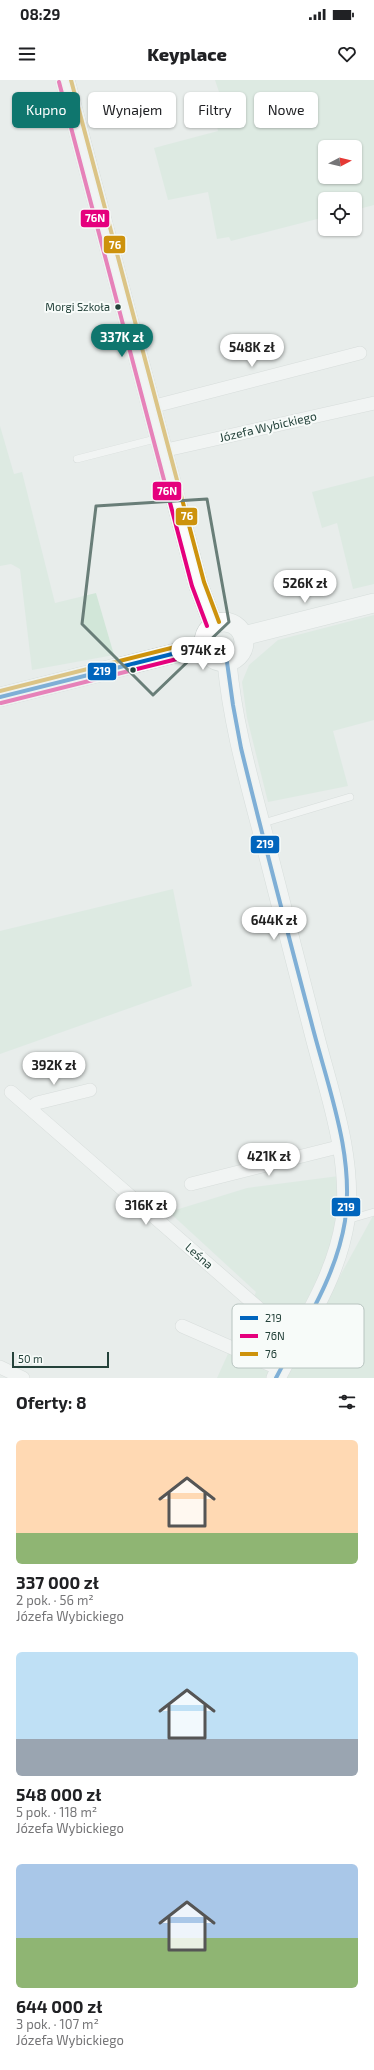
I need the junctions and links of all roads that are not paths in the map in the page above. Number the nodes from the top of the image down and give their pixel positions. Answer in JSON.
{"nodes":[{"id":1,"x":65,"y":80,"type":"edge"},
{"id":2,"x":360,"y":353,"type":"dead end"},
{"id":3,"x":374,"y":403,"type":"edge"},
{"id":4,"x":151,"y":406,"type":"junction"},
{"id":5,"x":161,"y":444,"type":"junction"},
{"id":6,"x":77,"y":459,"type":"dead end"},
{"id":7,"x":374,"y":603,"type":"edge"},
{"id":8,"x":213,"y":624,"type":"junction"},
{"id":9,"x":243,"y":636,"type":"junction"},
{"id":10,"x":204,"y":646,"type":"junction"},
{"id":11,"x":227,"y":662,"type":"junction"},
{"id":12,"x":0,"y":698,"type":"edge"},
{"id":13,"x":350,"y":797,"type":"dead end"},
{"id":14,"x":260,"y":824,"type":"junction"},
{"id":15,"x":90,"y":1090,"type":"dead end"},
{"id":16,"x":11,"y":1092,"type":"dead end"},
{"id":17,"x":30,"y":1108,"type":"junction"},
{"id":18,"x":342,"y":1146,"type":"junction"},
{"id":19,"x":191,"y":1184,"type":"dead end"},
{"id":20,"x":374,"y":1212,"type":"edge"},
{"id":21,"x":345,"y":1221,"type":"junction"},
{"id":22,"x":254,"y":1304,"type":"edge"},
{"id":23,"x":316,"y":1304,"type":"edge"},
{"id":24,"x":182,"y":1326,"type":"dead end"},
{"id":25,"x":232,"y":1351,"type":"edge"},
{"id":26,"x":0,"y":1367,"type":"edge"},
{"id":27,"x":266,"y":1368,"type":"edge"},
{"id":28,"x":278,"y":1374,"type":"edge"},
{"id":29,"x":23,"y":1378,"type":"edge"}],
"edges":[{"from":1,"to":4,"type":"street"},
{"from":2,"to":4,"type":"street"},
{"from":3,"to":5,"type":"street","name":"Józefa Wybickiego"},
{"from":4,"to":5,"type":"street"},
{"from":5,"to":6,"type":"lane","name":"Józefa Wybickiego"},
{"from":5,"to":8,"type":"street"},
{"from":7,"to":9,"type":"street"},
{"from":8,"to":9,"type":"street"},
{"from":8,"to":10,"type":"street"},
{"from":9,"to":11,"type":"street"},
{"from":10,"to":11,"type":"street"},
{"from":10,"to":12,"type":"street"},
{"from":11,"to":14,"type":"street"},
{"from":13,"to":14,"type":"lane"},
{"from":14,"to":18,"type":"street"},
{"from":15,"to":17,"type":"street"},
{"from":16,"to":17,"type":"street","name":"Leśna"},
{"from":17,"to":22,"type":"street","name":"Leśna"},
{"from":18,"to":19,"type":"street"},
{"from":18,"to":21,"type":"street"},
{"from":20,"to":21,"type":"lane"},
{"from":21,"to":23,"type":"street"},
{"from":24,"to":25,"type":"street"},
{"from":26,"to":29,"type":"street"},
{"from":27,"to":28,"type":"street"}]}
